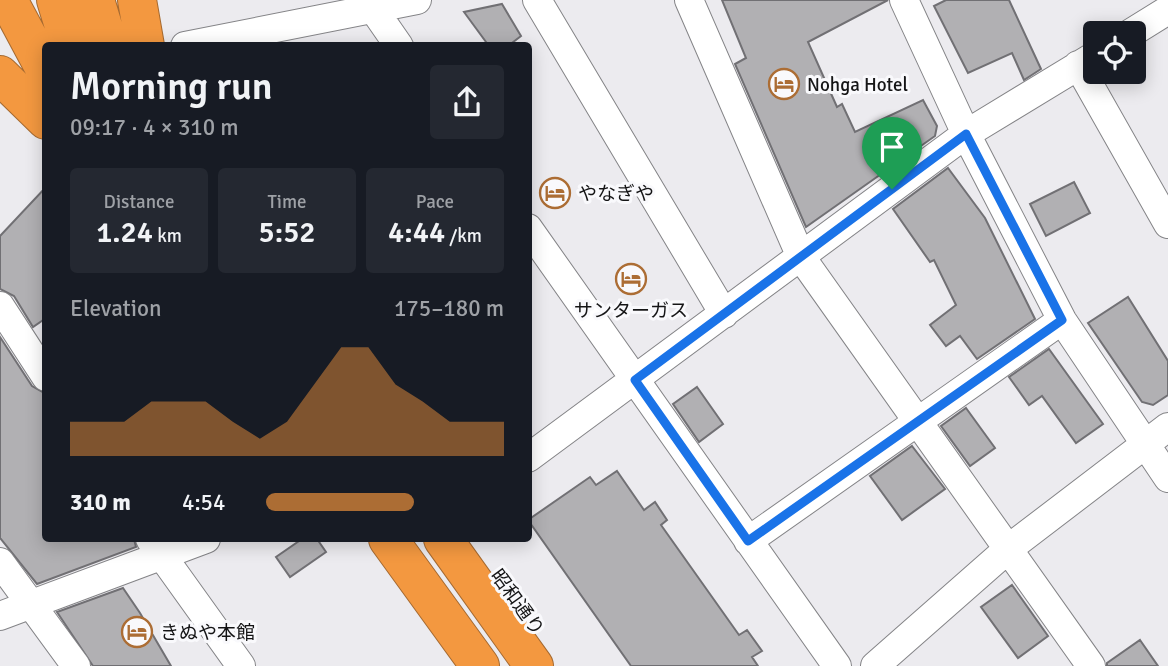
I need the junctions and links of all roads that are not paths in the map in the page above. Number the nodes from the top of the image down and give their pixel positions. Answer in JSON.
{"nodes":[{"id":1,"x":8,"y":0,"type":"edge"},
{"id":2,"x":57,"y":0,"type":"edge"},
{"id":3,"x":95,"y":0,"type":"edge"},
{"id":4,"x":137,"y":0,"type":"edge"},
{"id":5,"x":537,"y":0,"type":"edge"},
{"id":6,"x":689,"y":0,"type":"edge"},
{"id":7,"x":904,"y":0,"type":"edge"},
{"id":8,"x":395,"y":2,"type":"edge"},
{"id":9,"x":1168,"y":10,"type":"edge"},
{"id":10,"x":1146,"y":24,"type":"edge"},
{"id":11,"x":69,"y":42,"type":"edge"},
{"id":12,"x":108,"y":42,"type":"edge"},
{"id":13,"x":144,"y":42,"type":"edge"},
{"id":14,"x":204,"y":42,"type":"edge"},
{"id":15,"x":399,"y":42,"type":"edge"},
{"id":16,"x":1083,"y":62,"type":"edge"},
{"id":17,"x":42,"y":64,"type":"edge"},
{"id":18,"x":0,"y":75,"type":"edge"},
{"id":19,"x":1099,"y":84,"type":"edge"},
{"id":20,"x":42,"y":116,"type":"edge"},
{"id":21,"x":966,"y":134,"type":"junction"},
{"id":22,"x":1168,"y":224,"type":"edge"},
{"id":23,"x":532,"y":234,"type":"edge"},
{"id":24,"x":802,"y":257,"type":"junction"},
{"id":25,"x":0,"y":306,"type":"edge"},
{"id":26,"x":724,"y":314,"type":"junction"},
{"id":27,"x":1062,"y":320,"type":"junction"},
{"id":28,"x":42,"y":371,"type":"edge"},
{"id":29,"x":635,"y":380,"type":"junction"},
{"id":30,"x":917,"y":422,"type":"junction"},
{"id":31,"x":1168,"y":427,"type":"edge"},
{"id":32,"x":1143,"y":444,"type":"junction"},
{"id":33,"x":532,"y":455,"type":"edge"},
{"id":34,"x":1168,"y":478,"type":"edge"},
{"id":35,"x":748,"y":541,"type":"junction"},
{"id":36,"x":189,"y":542,"type":"edge"},
{"id":37,"x":371,"y":542,"type":"edge"},
{"id":38,"x":390,"y":542,"type":"edge"},
{"id":39,"x":422,"y":542,"type":"edge"},
{"id":40,"x":445,"y":542,"type":"edge"},
{"id":41,"x":474,"y":542,"type":"edge"},
{"id":42,"x":155,"y":548,"type":"edge"},
{"id":43,"x":1008,"y":549,"type":"junction"},
{"id":44,"x":0,"y":562,"type":"edge"},
{"id":45,"x":31,"y":604,"type":"junction"},
{"id":46,"x":0,"y":616,"type":"edge"},
{"id":47,"x":76,"y":666,"type":"edge"},
{"id":48,"x":241,"y":666,"type":"edge"},
{"id":49,"x":456,"y":666,"type":"edge"},
{"id":50,"x":480,"y":666,"type":"edge"},
{"id":51,"x":511,"y":666,"type":"edge"},
{"id":52,"x":534,"y":666,"type":"edge"},
{"id":53,"x":563,"y":666,"type":"edge"},
{"id":54,"x":837,"y":666,"type":"edge"},
{"id":55,"x":876,"y":666,"type":"edge"},
{"id":56,"x":1091,"y":666,"type":"edge"}],
"edges":[{"from":1,"to":17,"type":"highway"},
{"from":2,"to":11,"type":"highway"},
{"from":3,"to":12,"type":"highway"},
{"from":4,"to":13,"type":"highway"},
{"from":5,"to":26,"type":"street"},
{"from":6,"to":24,"type":"street"},
{"from":7,"to":21,"type":"street"},
{"from":8,"to":14,"type":"street"},
{"from":8,"to":15,"type":"street"},
{"from":9,"to":10,"type":"street"},
{"from":16,"to":21,"type":"street"},
{"from":18,"to":20,"type":"highway"},
{"from":19,"to":22,"type":"street"},
{"from":21,"to":24,"type":"street"},
{"from":21,"to":27,"type":"street"},
{"from":23,"to":29,"type":"street"},
{"from":24,"to":26,"type":"street"},
{"from":24,"to":30,"type":"street"},
{"from":25,"to":28,"type":"street"},
{"from":26,"to":29,"type":"street"},
{"from":27,"to":30,"type":"street"},
{"from":27,"to":32,"type":"street"},
{"from":29,"to":33,"type":"street"},
{"from":29,"to":35,"type":"street"},
{"from":30,"to":35,"type":"street"},
{"from":30,"to":43,"type":"street"},
{"from":31,"to":32,"type":"street"},
{"from":32,"to":34,"type":"street"},
{"from":32,"to":43,"type":"street"},
{"from":35,"to":54,"type":"street"},
{"from":36,"to":42,"type":"street"},
{"from":37,"to":49,"type":"highway"},
{"from":38,"to":50,"type":"highway"},
{"from":39,"to":51,"type":"highway"},
{"from":40,"to":52,"type":"highway"},
{"from":41,"to":53,"type":"highway","name":"昭和通り"},
{"from":42,"to":45,"type":"street"},
{"from":42,"to":48,"type":"street"},
{"from":43,"to":55,"type":"street"},
{"from":43,"to":56,"type":"street"},
{"from":44,"to":45,"type":"street"},
{"from":45,"to":46,"type":"street"},
{"from":45,"to":47,"type":"street"}]}
